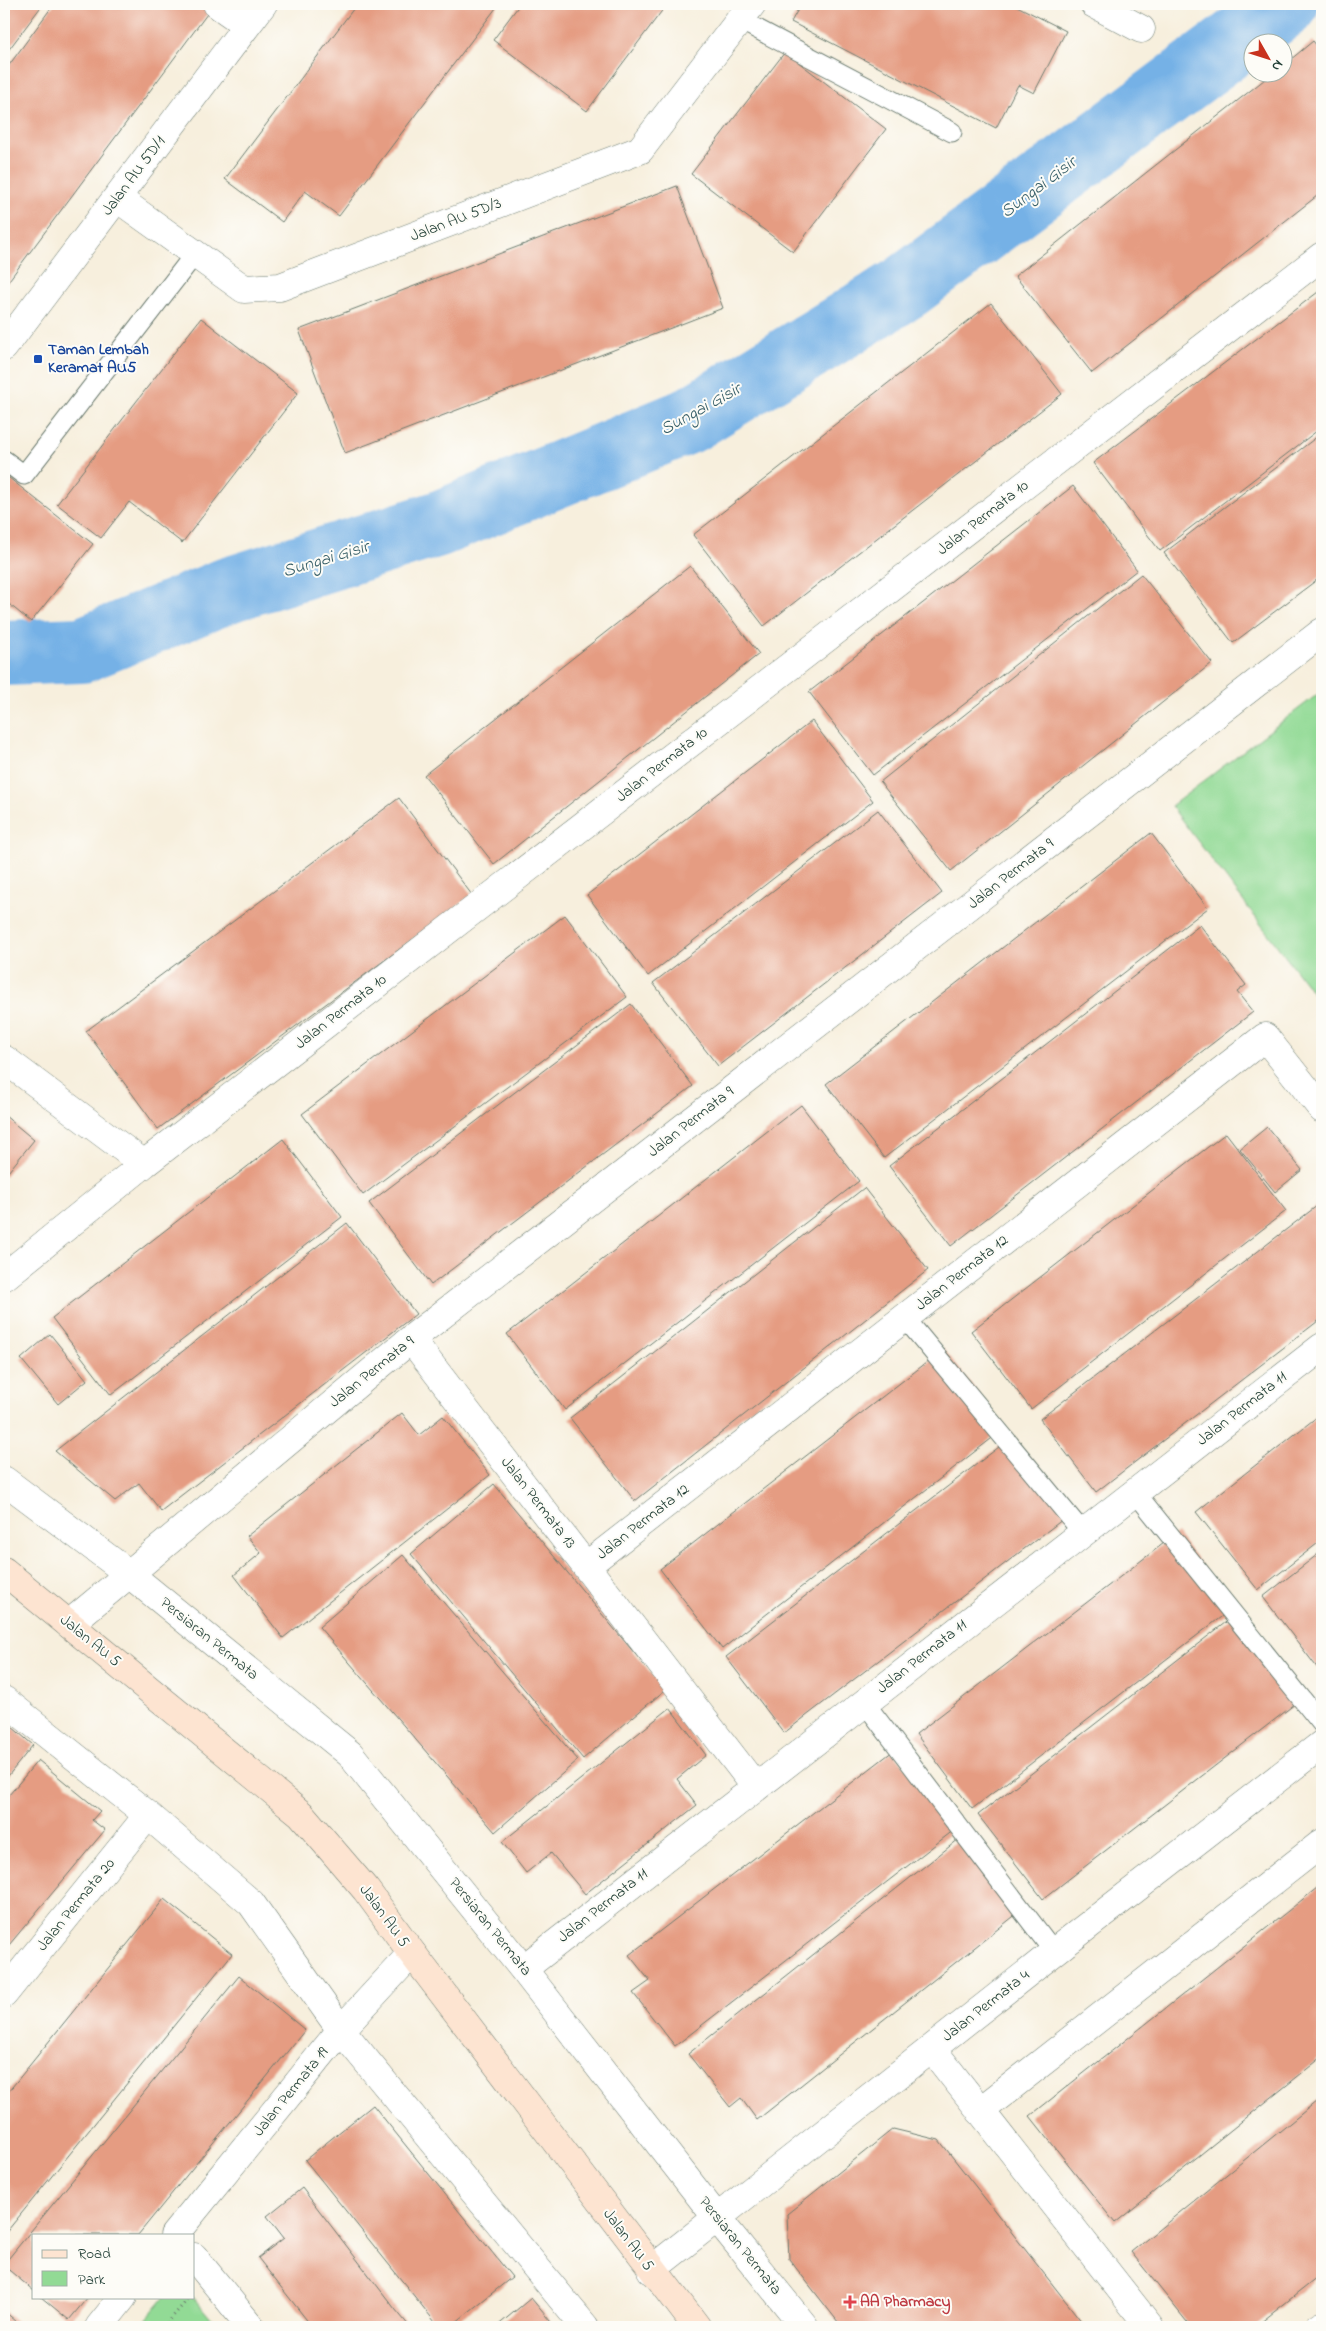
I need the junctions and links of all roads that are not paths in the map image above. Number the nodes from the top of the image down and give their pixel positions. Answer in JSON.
{"nodes":[{"id":1,"x":217,"y":4,"type":"edge"},
{"id":2,"x":263,"y":4,"type":"edge"},
{"id":3,"x":1094,"y":4,"type":"edge"},
{"id":4,"x":746,"y":12,"type":"edge"},
{"id":5,"x":247,"y":25,"type":"junction"},
{"id":6,"x":1141,"y":29,"type":"dead end"},
{"id":7,"x":952,"y":132,"type":"dead end"},
{"id":8,"x":117,"y":198,"type":"junction"},
{"id":9,"x":194,"y":255,"type":"junction"},
{"id":10,"x":1322,"y":256,"type":"edge"},
{"id":11,"x":4,"y":347,"type":"edge"},
{"id":12,"x":4,"y":460,"type":"edge"},
{"id":13,"x":1322,"y":632,"type":"edge"},
{"id":14,"x":4,"y":1059,"type":"edge"},
{"id":15,"x":1322,"y":1109,"type":"edge"},
{"id":16,"x":144,"y":1164,"type":"junction"},
{"id":17,"x":4,"y":1277,"type":"edge"},
{"id":18,"x":905,"y":1318,"type":"junction"},
{"id":19,"x":412,"y":1340,"type":"junction"},
{"id":20,"x":1322,"y":1347,"type":"edge"},
{"id":21,"x":4,"y":1480,"type":"edge"},
{"id":22,"x":1135,"y":1492,"type":"junction"},
{"id":23,"x":1083,"y":1532,"type":"junction"},
{"id":24,"x":586,"y":1566,"type":"junction"},
{"id":25,"x":4,"y":1571,"type":"edge"},
{"id":26,"x":128,"y":1573,"type":"junction"},
{"id":27,"x":69,"y":1624,"type":"junction"},
{"id":28,"x":4,"y":1700,"type":"edge"},
{"id":29,"x":864,"y":1702,"type":"junction"},
{"id":30,"x":1322,"y":1724,"type":"edge"},
{"id":31,"x":1322,"y":1744,"type":"edge"},
{"id":32,"x":755,"y":1786,"type":"junction"},
{"id":33,"x":148,"y":1815,"type":"junction"},
{"id":34,"x":1322,"y":1843,"type":"edge"},
{"id":35,"x":1054,"y":1952,"type":"junction"},
{"id":36,"x":412,"y":1954,"type":"junction"},
{"id":37,"x":523,"y":1969,"type":"junction"},
{"id":38,"x":4,"y":1994,"type":"edge"},
{"id":39,"x":341,"y":2030,"type":"junction"},
{"id":40,"x":932,"y":2049,"type":"junction"},
{"id":41,"x":980,"y":2112,"type":"junction"},
{"id":42,"x":717,"y":2218,"type":"junction"},
{"id":43,"x":175,"y":2234,"type":"edge"},
{"id":44,"x":195,"y":2258,"type":"edge"},
{"id":45,"x":651,"y":2270,"type":"junction"},
{"id":46,"x":122,"y":2298,"type":"edge"},
{"id":47,"x":1322,"y":2325,"type":"edge"},
{"id":48,"x":99,"y":2327,"type":"edge"},
{"id":49,"x":251,"y":2327,"type":"edge"},
{"id":50,"x":584,"y":2327,"type":"edge"},
{"id":51,"x":696,"y":2327,"type":"edge"},
{"id":52,"x":805,"y":2327,"type":"edge"},
{"id":53,"x":1150,"y":2327,"type":"edge"},
{"id":54,"x":1319,"y":2327,"type":"edge"}],
"edges":[{"from":1,"to":5,"type":"street"},
{"from":2,"to":5,"type":"street","name":"Jalan AU 5D/1"},
{"from":3,"to":6,"type":"street"},
{"from":4,"to":7,"type":"lane"},
{"from":4,"to":9,"type":"street","name":"Jalan AU 5D/3"},
{"from":5,"to":8,"type":"street","name":"Jalan AU 5D/1"},
{"from":8,"to":9,"type":"street","name":"Jalan AU 5D/3"},
{"from":8,"to":11,"type":"street","name":"Jalan AU 5D/1"},
{"from":9,"to":12,"type":"lane"},
{"from":10,"to":16,"type":"street","name":"Jalan Permata 10"},
{"from":13,"to":19,"type":"street","name":"Jalan Permata 9"},
{"from":14,"to":16,"type":"street"},
{"from":15,"to":18,"type":"street","name":"Jalan Permata 12"},
{"from":16,"to":17,"type":"street","name":"Jalan Permata 10"},
{"from":18,"to":23,"type":"lane"},
{"from":18,"to":24,"type":"street","name":"Jalan Permata 12"},
{"from":19,"to":24,"type":"street","name":"Jalan Permata 13"},
{"from":19,"to":26,"type":"street","name":"Jalan Permata 9"},
{"from":20,"to":22,"type":"street","name":"Jalan Permata 11"},
{"from":21,"to":26,"type":"street"},
{"from":22,"to":23,"type":"street","name":"Jalan Permata 11"},
{"from":22,"to":30,"type":"lane"},
{"from":23,"to":29,"type":"street","name":"Jalan Permata 11"},
{"from":24,"to":32,"type":"street","name":"Jalan Permata 13"},
{"from":25,"to":27,"type":"main road","name":"Jalan AU 5"},
{"from":26,"to":27,"type":"street","name":"Jalan Permata 9"},
{"from":26,"to":37,"type":"street","name":"Persiaran Permata"},
{"from":27,"to":36,"type":"main road","name":"Jalan AU 5"},
{"from":28,"to":33,"type":"street"},
{"from":29,"to":32,"type":"street","name":"Jalan Permata 11"},
{"from":29,"to":35,"type":"lane"},
{"from":31,"to":35,"type":"street","name":"Jalan Permata 4"},
{"from":32,"to":37,"type":"street","name":"Jalan Permata 11"},
{"from":33,"to":38,"type":"street","name":"Jalan Permata 20"},
{"from":33,"to":39,"type":"street"},
{"from":34,"to":41,"type":"street"},
{"from":35,"to":40,"type":"street","name":"Jalan Permata 4"},
{"from":36,"to":39,"type":"street","name":"Jalan Permata 19"},
{"from":36,"to":45,"type":"main road","name":"Jalan AU 5"},
{"from":37,"to":42,"type":"street","name":"Persiaran Permata"},
{"from":39,"to":43,"type":"street","name":"Jalan Permata 19"},
{"from":39,"to":50,"type":"street"},
{"from":40,"to":41,"type":"street"},
{"from":40,"to":42,"type":"street","name":"Jalan Permata 4"},
{"from":41,"to":53,"type":"street"},
{"from":42,"to":45,"type":"street","name":"Jalan Permata 4"},
{"from":42,"to":52,"type":"street","name":"Persiaran Permata"},
{"from":44,"to":49,"type":"street"},
{"from":45,"to":51,"type":"main road","name":"Jalan AU 5"},
{"from":46,"to":48,"type":"street"},
{"from":47,"to":54,"type":"street"}]}
